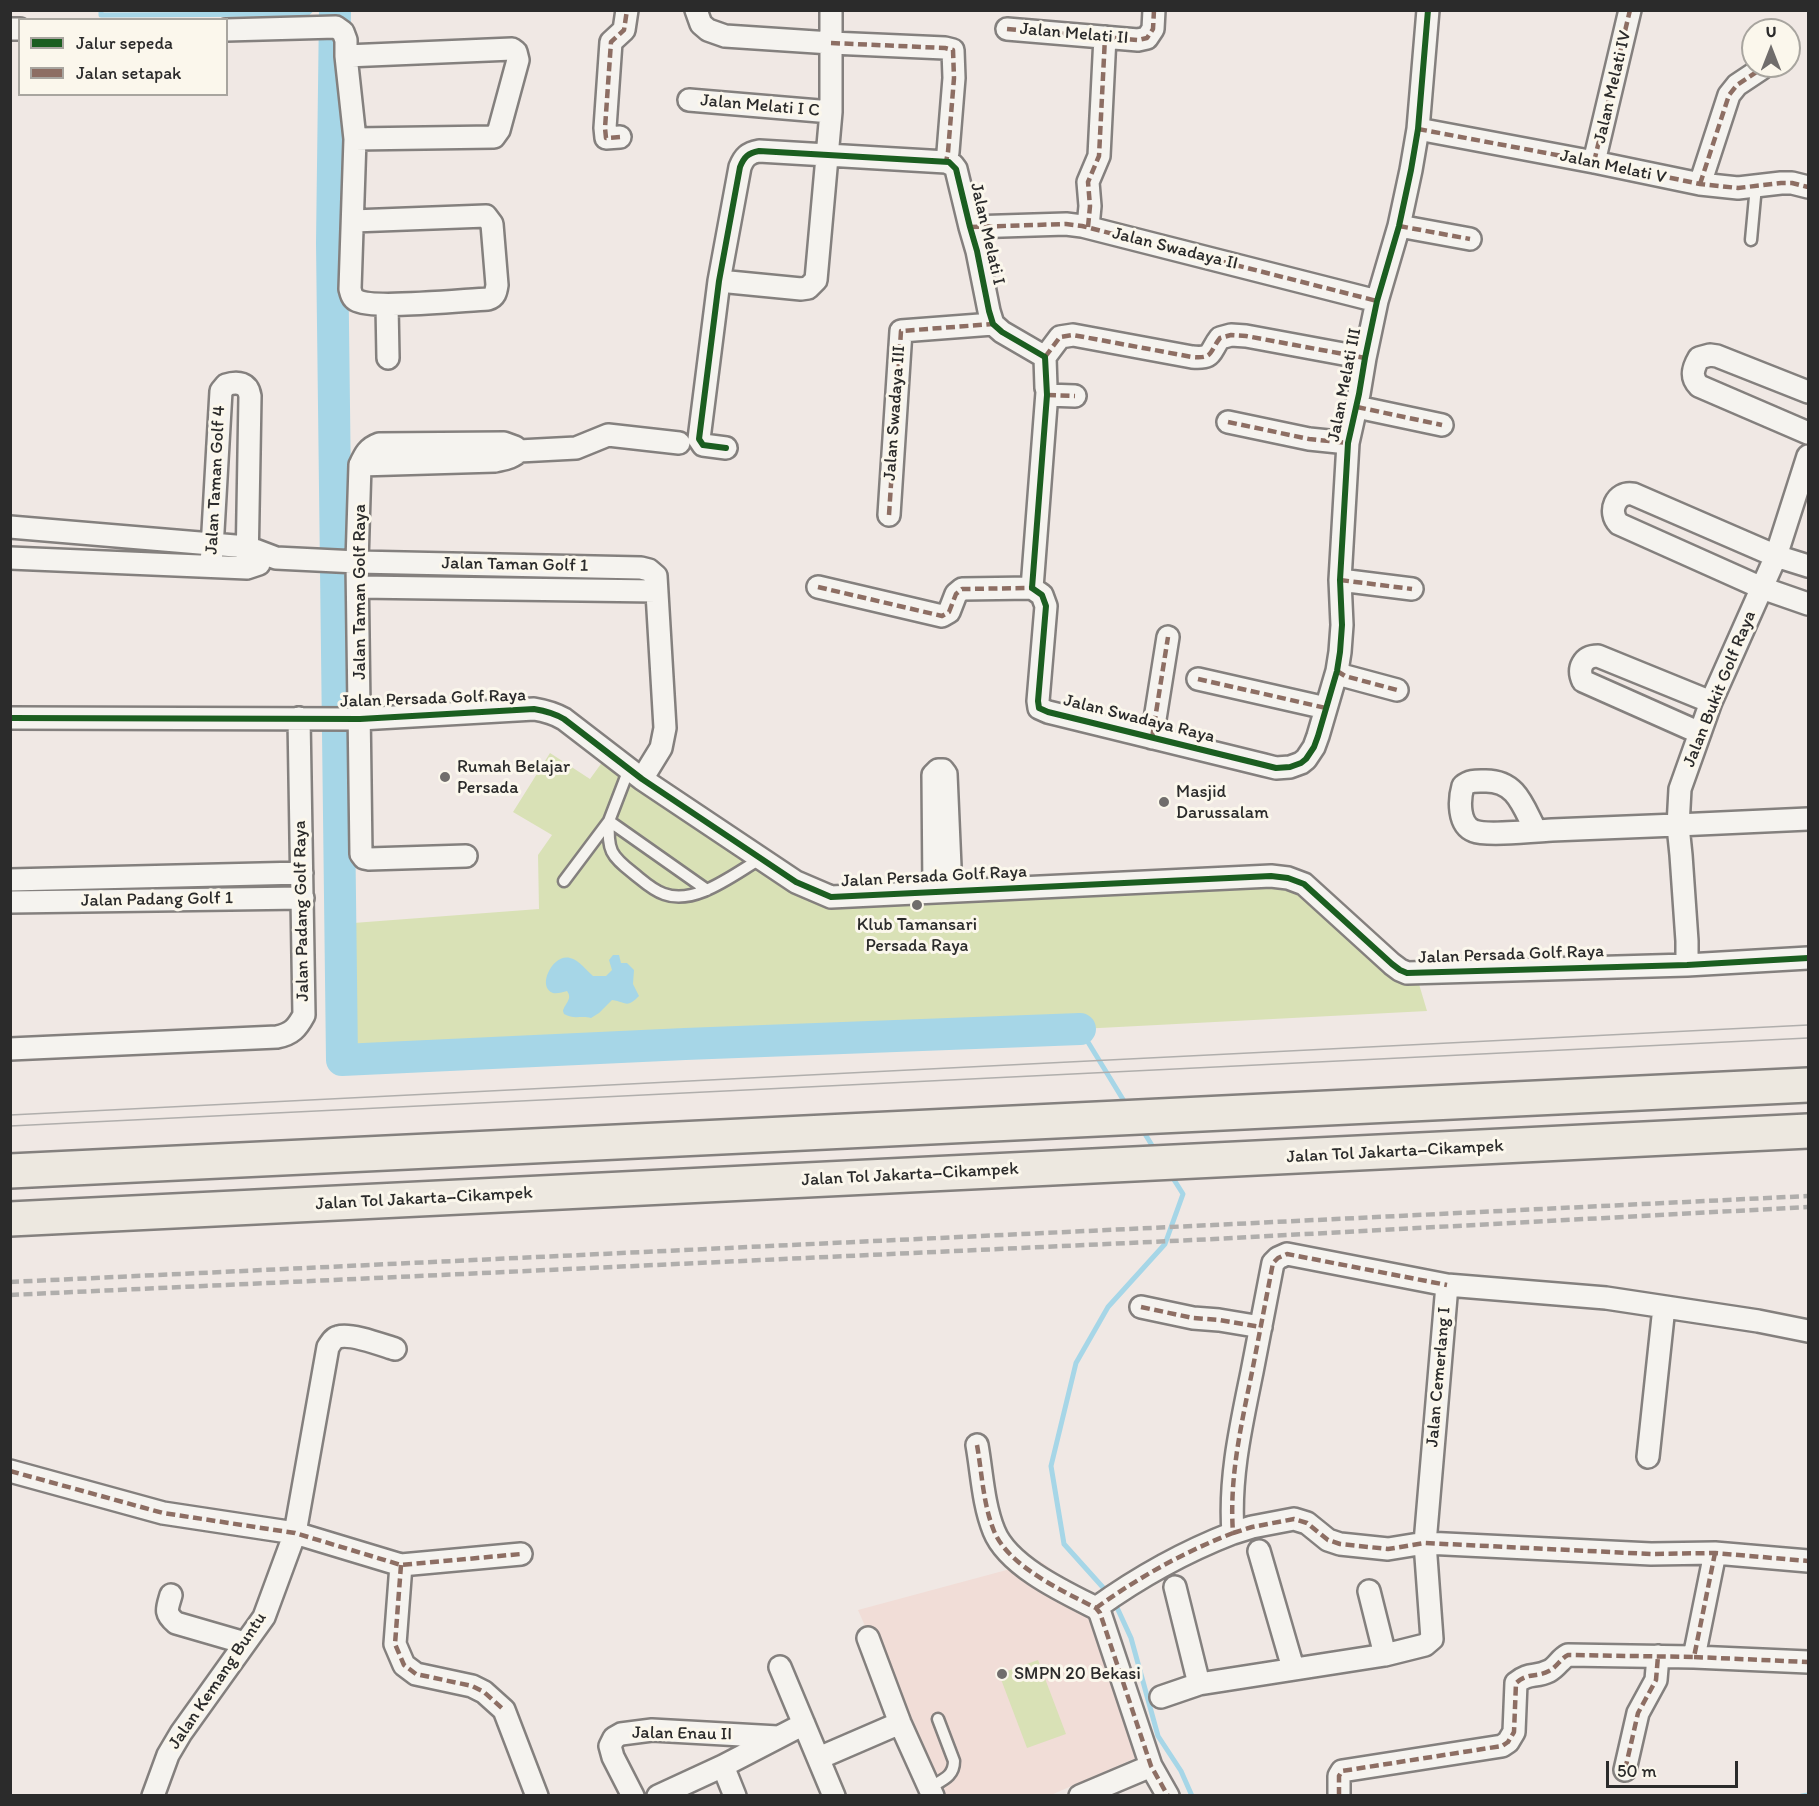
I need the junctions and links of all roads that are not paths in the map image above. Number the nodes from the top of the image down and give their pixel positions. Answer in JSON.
{"nodes":[{"id":1,"x":627,"y":10,"type":"edge"},
{"id":2,"x":696,"y":10,"type":"edge"},
{"id":3,"x":831,"y":10,"type":"edge"},
{"id":4,"x":1154,"y":10,"type":"edge"},
{"id":5,"x":1428,"y":10,"type":"edge"},
{"id":6,"x":1630,"y":10,"type":"edge"},
{"id":7,"x":1007,"y":28,"type":"dead end"},
{"id":8,"x":228,"y":30,"type":"edge"},
{"id":9,"x":1105,"y":37,"type":"junction"},
{"id":10,"x":831,"y":43,"type":"junction"},
{"id":11,"x":346,"y":56,"type":"junction"},
{"id":12,"x":1748,"y":78,"type":"edge"},
{"id":13,"x":689,"y":100,"type":"dead end"},
{"id":14,"x":831,"y":112,"type":"junction"},
{"id":15,"x":1418,"y":129,"type":"junction"},
{"id":16,"x":620,"y":137,"type":"dead end"},
{"id":17,"x":355,"y":139,"type":"junction"},
{"id":18,"x":828,"y":156,"type":"junction"},
{"id":19,"x":946,"y":162,"type":"junction"},
{"id":20,"x":1594,"y":162,"type":"junction"},
{"id":21,"x":1700,"y":184,"type":"junction"},
{"id":22,"x":1756,"y":186,"type":"junction"},
{"id":23,"x":1809,"y":187,"type":"edge"},
{"id":24,"x":352,"y":221,"type":"junction"},
{"id":25,"x":1399,"y":226,"type":"junction"},
{"id":26,"x":970,"y":227,"type":"junction"},
{"id":27,"x":1088,"y":227,"type":"junction"},
{"id":28,"x":1470,"y":239,"type":"dead end"},
{"id":29,"x":1751,"y":240,"type":"dead end"},
{"id":30,"x":719,"y":281,"type":"junction"},
{"id":31,"x":1377,"y":301,"type":"junction"},
{"id":32,"x":387,"y":305,"type":"junction"},
{"id":33,"x":993,"y":324,"type":"junction"},
{"id":34,"x":388,"y":358,"type":"dead end"},
{"id":35,"x":1365,"y":358,"type":"junction"},
{"id":36,"x":1046,"y":381,"type":"junction"},
{"id":37,"x":1809,"y":392,"type":"edge"},
{"id":38,"x":1075,"y":396,"type":"dead end"},
{"id":39,"x":1357,"y":407,"type":"junction"},
{"id":40,"x":1228,"y":422,"type":"dead end"},
{"id":41,"x":1442,"y":424,"type":"dead end"},
{"id":42,"x":1809,"y":433,"type":"edge"},
{"id":43,"x":679,"y":443,"type":"dead end"},
{"id":44,"x":1348,"y":443,"type":"junction"},
{"id":45,"x":726,"y":448,"type":"dead end"},
{"id":46,"x":1809,"y":456,"type":"edge"},
{"id":47,"x":889,"y":515,"type":"dead end"},
{"id":48,"x":10,"y":527,"type":"edge"},
{"id":49,"x":99,"y":534,"type":"junction"},
{"id":50,"x":212,"y":544,"type":"junction"},
{"id":51,"x":1776,"y":556,"type":"junction"},
{"id":52,"x":247,"y":557,"type":"junction"},
{"id":53,"x":10,"y":558,"type":"edge"},
{"id":54,"x":97,"y":561,"type":"junction"},
{"id":55,"x":350,"y":561,"type":"junction"},
{"id":56,"x":211,"y":566,"type":"junction"},
{"id":57,"x":1809,"y":566,"type":"edge"},
{"id":58,"x":1340,"y":580,"type":"junction"},
{"id":59,"x":358,"y":587,"type":"junction"},
{"id":60,"x":818,"y":587,"type":"dead end"},
{"id":61,"x":1032,"y":588,"type":"junction"},
{"id":62,"x":1762,"y":588,"type":"junction"},
{"id":63,"x":1412,"y":589,"type":"dead end"},
{"id":64,"x":656,"y":591,"type":"junction"},
{"id":65,"x":1809,"y":604,"type":"edge"},
{"id":66,"x":1168,"y":637,"type":"dead end"},
{"id":67,"x":1337,"y":671,"type":"junction"},
{"id":68,"x":1198,"y":679,"type":"dead end"},
{"id":69,"x":1397,"y":690,"type":"dead end"},
{"id":70,"x":1711,"y":702,"type":"junction"},
{"id":71,"x":1326,"y":708,"type":"junction"},
{"id":72,"x":10,"y":718,"type":"edge"},
{"id":73,"x":308,"y":718,"type":"junction"},
{"id":74,"x":356,"y":719,"type":"junction"},
{"id":75,"x":1700,"y":733,"type":"junction"},
{"id":76,"x":1152,"y":738,"type":"junction"},
{"id":77,"x":1301,"y":763,"type":"joint"},
{"id":78,"x":636,"y":774,"type":"junction"},
{"id":79,"x":1809,"y":819,"type":"edge"},
{"id":80,"x":609,"y":822,"type":"junction"},
{"id":81,"x":1678,"y":826,"type":"junction"},
{"id":82,"x":1536,"y":831,"type":"dead end"},
{"id":83,"x":466,"y":856,"type":"dead end"},
{"id":84,"x":762,"y":858,"type":"junction"},
{"id":85,"x":302,"y":873,"type":"junction"},
{"id":86,"x":10,"y":880,"type":"edge"},
{"id":87,"x":564,"y":881,"type":"dead end"},
{"id":88,"x":707,"y":890,"type":"junction"},
{"id":89,"x":303,"y":898,"type":"junction"},
{"id":90,"x":10,"y":902,"type":"edge"},
{"id":91,"x":1809,"y":958,"type":"edge"},
{"id":92,"x":1687,"y":965,"type":"junction"},
{"id":93,"x":10,"y":1049,"type":"edge"},
{"id":94,"x":1809,"y":1085,"type":"edge"},
{"id":95,"x":1809,"y":1131,"type":"edge"},
{"id":96,"x":10,"y":1171,"type":"edge"},
{"id":97,"x":10,"y":1219,"type":"edge"},
{"id":98,"x":1447,"y":1285,"type":"junction"},
{"id":99,"x":1141,"y":1307,"type":"dead end"},
{"id":100,"x":1664,"y":1307,"type":"junction"},
{"id":101,"x":1261,"y":1327,"type":"junction"},
{"id":102,"x":1809,"y":1331,"type":"edge"},
{"id":103,"x":395,"y":1349,"type":"dead end"},
{"id":104,"x":977,"y":1444,"type":"dead end"},
{"id":105,"x":1648,"y":1456,"type":"dead end"},
{"id":106,"x":10,"y":1471,"type":"edge"},
{"id":107,"x":295,"y":1533,"type":"junction"},
{"id":108,"x":1233,"y":1533,"type":"junction"},
{"id":109,"x":1425,"y":1542,"type":"junction"},
{"id":110,"x":1259,"y":1551,"type":"dead end"},
{"id":111,"x":1714,"y":1553,"type":"junction"},
{"id":112,"x":521,"y":1554,"type":"dead end"},
{"id":113,"x":1809,"y":1561,"type":"edge"},
{"id":114,"x":400,"y":1565,"type":"junction"},
{"id":115,"x":1175,"y":1587,"type":"dead end"},
{"id":116,"x":1369,"y":1591,"type":"dead end"},
{"id":117,"x":171,"y":1595,"type":"dead end"},
{"id":118,"x":1102,"y":1604,"type":"junction"},
{"id":119,"x":868,"y":1638,"type":"dead end"},
{"id":120,"x":244,"y":1642,"type":"junction"},
{"id":121,"x":1385,"y":1654,"type":"junction"},
{"id":122,"x":1658,"y":1656,"type":"junction"},
{"id":123,"x":1694,"y":1657,"type":"junction"},
{"id":124,"x":1809,"y":1662,"type":"edge"},
{"id":125,"x":780,"y":1666,"type":"dead end"},
{"id":126,"x":1293,"y":1668,"type":"junction"},
{"id":127,"x":1199,"y":1683,"type":"junction"},
{"id":128,"x":1161,"y":1697,"type":"dead end"},
{"id":129,"x":938,"y":1719,"type":"dead end"},
{"id":130,"x":900,"y":1723,"type":"junction"},
{"id":131,"x":804,"y":1724,"type":"junction"},
{"id":132,"x":778,"y":1737,"type":"junction"},
{"id":133,"x":819,"y":1758,"type":"junction"},
{"id":134,"x":723,"y":1766,"type":"junction"},
{"id":135,"x":1151,"y":1766,"type":"junction"},
{"id":136,"x":1625,"y":1770,"type":"dead end"},
{"id":137,"x":931,"y":1792,"type":"edge"},
{"id":138,"x":153,"y":1796,"type":"edge"},
{"id":139,"x":537,"y":1796,"type":"edge"},
{"id":140,"x":633,"y":1796,"type":"edge"},
{"id":141,"x":658,"y":1796,"type":"edge"},
{"id":142,"x":735,"y":1796,"type":"edge"},
{"id":143,"x":834,"y":1796,"type":"edge"},
{"id":144,"x":1080,"y":1796,"type":"edge"},
{"id":145,"x":1168,"y":1796,"type":"edge"},
{"id":146,"x":1339,"y":1796,"type":"edge"}],
"edges":[{"from":1,"to":16,"type":"street"},
{"from":2,"to":10,"type":"street"},
{"from":3,"to":10,"type":"street"},
{"from":4,"to":9,"type":"street","name":"Jalan Melati II"},
{"from":5,"to":15,"type":"street","name":"Jalan Melati III"},
{"from":6,"to":20,"type":"street","name":"Jalan Melati IV"},
{"from":7,"to":9,"type":"street","name":"Jalan Melati II"},
{"from":8,"to":11,"type":"street"},
{"from":9,"to":27,"type":"street"},
{"from":10,"to":14,"type":"street"},
{"from":10,"to":19,"type":"street"},
{"from":11,"to":17,"type":"street"},
{"from":11,"to":17,"type":"street"},
{"from":12,"to":21,"type":"street"},
{"from":13,"to":14,"type":"street","name":"Jalan Melati I C"},
{"from":14,"to":18,"type":"street"},
{"from":15,"to":20,"type":"street","name":"Jalan Melati V"},
{"from":15,"to":25,"type":"street","name":"Jalan Melati III"},
{"from":17,"to":24,"type":"street"},
{"from":18,"to":19,"type":"street"},
{"from":18,"to":30,"type":"street"},
{"from":18,"to":30,"type":"street"},
{"from":19,"to":26,"type":"street","name":"Jalan Melati I"},
{"from":20,"to":21,"type":"street","name":"Jalan Melati V"},
{"from":21,"to":22,"type":"street","name":"Jalan Melati V"},
{"from":22,"to":23,"type":"street","name":"Jalan Melati V"},
{"from":22,"to":29,"type":"lane"},
{"from":24,"to":32,"type":"street"},
{"from":24,"to":32,"type":"street"},
{"from":25,"to":28,"type":"street"},
{"from":25,"to":31,"type":"street","name":"Jalan Melati III"},
{"from":26,"to":27,"type":"street","name":"Jalan Swadaya II"},
{"from":26,"to":33,"type":"street","name":"Jalan Melati I"},
{"from":27,"to":31,"type":"street","name":"Jalan Swadaya II"},
{"from":30,"to":45,"type":"street"},
{"from":31,"to":35,"type":"street","name":"Jalan Melati III"},
{"from":32,"to":34,"type":"street"},
{"from":33,"to":36,"type":"street"},
{"from":33,"to":47,"type":"street","name":"Jalan Swadaya III"},
{"from":35,"to":36,"type":"street"},
{"from":35,"to":39,"type":"street","name":"Jalan Melati III"},
{"from":36,"to":38,"type":"street"},
{"from":36,"to":61,"type":"street"},
{"from":37,"to":42,"type":"street"},
{"from":39,"to":41,"type":"street"},
{"from":39,"to":44,"type":"street","name":"Jalan Melati III"},
{"from":40,"to":44,"type":"street"},
{"from":43,"to":55,"type":"street","name":"Jalan Taman Golf Raya"},
{"from":44,"to":58,"type":"street","name":"Jalan Melati III"},
{"from":46,"to":51,"type":"street","name":"Jalan Bukit Golf Raya"},
{"from":48,"to":49,"type":"street"},
{"from":49,"to":50,"type":"street"},
{"from":49,"to":54,"type":"street"},
{"from":50,"to":52,"type":"street"},
{"from":50,"to":52,"type":"street","name":"Jalan Taman Golf 4"},
{"from":50,"to":56,"type":"street","name":"Jalan Taman Golf 4"},
{"from":51,"to":57,"type":"street"},
{"from":51,"to":62,"type":"street","name":"Jalan Bukit Golf Raya"},
{"from":51,"to":62,"type":"street"},
{"from":52,"to":55,"type":"street"},
{"from":52,"to":56,"type":"street"},
{"from":53,"to":54,"type":"street"},
{"from":54,"to":56,"type":"street"},
{"from":55,"to":59,"type":"street","name":"Jalan Taman Golf Raya"},
{"from":55,"to":64,"type":"street","name":"Jalan Taman Golf 1"},
{"from":58,"to":63,"type":"street"},
{"from":58,"to":67,"type":"street","name":"Jalan Melati III"},
{"from":59,"to":64,"type":"street","name":"Jalan Taman Golf 1"},
{"from":59,"to":74,"type":"street","name":"Jalan Taman Golf Raya"},
{"from":60,"to":61,"type":"street"},
{"from":61,"to":76,"type":"street","name":"Jalan Swadaya Raya"},
{"from":62,"to":65,"type":"street"},
{"from":62,"to":70,"type":"street","name":"Jalan Bukit Golf Raya"},
{"from":64,"to":78,"type":"street","name":"Jalan Taman Golf 1"},
{"from":66,"to":76,"type":"street"},
{"from":67,"to":69,"type":"street"},
{"from":67,"to":71,"type":"street","name":"Jalan Melati III"},
{"from":68,"to":71,"type":"street"},
{"from":70,"to":75,"type":"street","name":"Jalan Bukit Golf Raya"},
{"from":70,"to":75,"type":"street"},
{"from":71,"to":77,"type":"street","name":"Jalan Melati III"},
{"from":72,"to":73,"type":"street","name":"Jalan Persada Golf Raya"},
{"from":73,"to":74,"type":"street","name":"Jalan Persada Golf Raya"},
{"from":73,"to":85,"type":"street","name":"Jalan Padang Golf Raya"},
{"from":74,"to":78,"type":"street","name":"Jalan Persada Golf Raya"},
{"from":74,"to":83,"type":"street","name":"Jalan Taman Golf Raya"},
{"from":75,"to":81,"type":"street","name":"Jalan Bukit Golf Raya"},
{"from":76,"to":77,"type":"street","name":"Jalan Swadaya Raya"},
{"from":78,"to":80,"type":"lane"},
{"from":78,"to":84,"type":"street","name":"Jalan Persada Golf Raya"},
{"from":79,"to":81,"type":"street"},
{"from":80,"to":87,"type":"lane"},
{"from":80,"to":88,"type":"lane"},
{"from":80,"to":88,"type":"lane"},
{"from":81,"to":82,"type":"street"},
{"from":81,"to":92,"type":"street","name":"Jalan Bukit Golf Raya"},
{"from":84,"to":88,"type":"lane"},
{"from":84,"to":92,"type":"street","name":"Jalan Persada Golf Raya"},
{"from":85,"to":86,"type":"street","name":"Jalan Padang Golf 1"},
{"from":85,"to":89,"type":"street","name":"Jalan Padang Golf Raya"},
{"from":89,"to":90,"type":"street","name":"Jalan Padang Golf 1"},
{"from":89,"to":93,"type":"street","name":"Jalan Padang Golf Raya"},
{"from":91,"to":92,"type":"street","name":"Jalan Persada Golf Raya"},
{"from":94,"to":96,"type":"highway"},
{"from":95,"to":97,"type":"highway","name":"Jalan Tol Jakarta–Cikampek"},
{"from":98,"to":100,"type":"street","name":"Jalan Cemerlang I"},
{"from":98,"to":101,"type":"street"},
{"from":98,"to":109,"type":"street","name":"Jalan Cemerlang I"},
{"from":99,"to":101,"type":"street"},
{"from":100,"to":102,"type":"street","name":"Jalan Cemerlang I"},
{"from":100,"to":105,"type":"street"},
{"from":101,"to":108,"type":"street"},
{"from":103,"to":107,"type":"street","name":"Jalan Kemang Buntu"},
{"from":104,"to":118,"type":"street"},
{"from":106,"to":107,"type":"street"},
{"from":107,"to":114,"type":"street"},
{"from":107,"to":120,"type":"street","name":"Jalan Kemang Buntu"},
{"from":108,"to":109,"type":"street"},
{"from":108,"to":118,"type":"street"},
{"from":109,"to":111,"type":"street"},
{"from":109,"to":121,"type":"street","name":"Jalan Cemerlang I"},
{"from":110,"to":126,"type":"street"},
{"from":111,"to":113,"type":"street"},
{"from":111,"to":123,"type":"street"},
{"from":112,"to":114,"type":"street"},
{"from":114,"to":139,"type":"street"},
{"from":115,"to":127,"type":"street"},
{"from":116,"to":121,"type":"street"},
{"from":117,"to":120,"type":"street"},
{"from":118,"to":135,"type":"street"},
{"from":119,"to":130,"type":"street"},
{"from":120,"to":138,"type":"street","name":"Jalan Kemang Buntu"},
{"from":121,"to":126,"type":"street","name":"Jalan Cemerlang I"},
{"from":122,"to":123,"type":"street"},
{"from":122,"to":136,"type":"street"},
{"from":122,"to":146,"type":"street"},
{"from":123,"to":124,"type":"street"},
{"from":125,"to":131,"type":"street"},
{"from":126,"to":127,"type":"street","name":"Jalan Cemerlang I"},
{"from":127,"to":128,"type":"street","name":"Jalan Cemerlang I"},
{"from":129,"to":137,"type":"lane"},
{"from":130,"to":133,"type":"street"},
{"from":130,"to":137,"type":"street"},
{"from":131,"to":132,"type":"street"},
{"from":131,"to":133,"type":"street"},
{"from":132,"to":134,"type":"street"},
{"from":132,"to":140,"type":"street","name":"Jalan Enau II"},
{"from":133,"to":143,"type":"street"},
{"from":134,"to":141,"type":"street"},
{"from":134,"to":142,"type":"street"},
{"from":135,"to":144,"type":"street"},
{"from":135,"to":145,"type":"street"}]}
